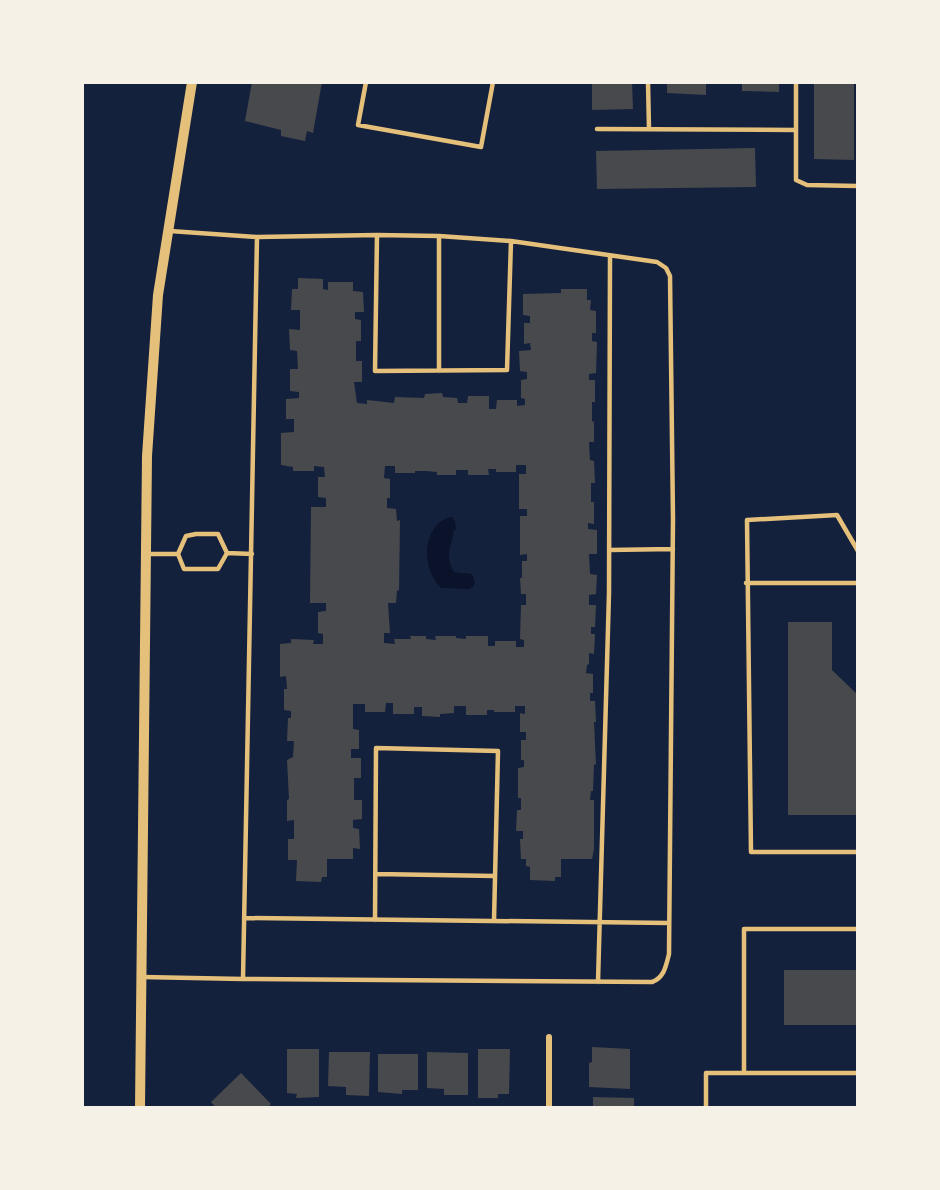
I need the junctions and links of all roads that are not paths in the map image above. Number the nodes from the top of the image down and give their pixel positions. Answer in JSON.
{"nodes":[{"id":1,"x":192,"y":82,"type":"edge"},
{"id":2,"x":366,"y":82,"type":"edge"},
{"id":3,"x":493,"y":82,"type":"edge"},
{"id":4,"x":648,"y":82,"type":"edge"},
{"id":5,"x":796,"y":82,"type":"edge"},
{"id":6,"x":597,"y":129,"type":"dead end"},
{"id":7,"x":649,"y":129,"type":"junction"},
{"id":8,"x":796,"y":130,"type":"junction"},
{"id":9,"x":858,"y":186,"type":"edge"},
{"id":10,"x":167,"y":231,"type":"junction"},
{"id":11,"x":377,"y":235,"type":"junction"},
{"id":12,"x":439,"y":236,"type":"junction"},
{"id":13,"x":257,"y":237,"type":"junction"},
{"id":14,"x":511,"y":241,"type":"junction"},
{"id":15,"x":610,"y":256,"type":"junction"},
{"id":16,"x":439,"y":371,"type":"junction"},
{"id":17,"x":673,"y":549,"type":"junction"},
{"id":18,"x":609,"y":550,"type":"junction"},
{"id":19,"x":858,"y":551,"type":"edge"},
{"id":20,"x":227,"y":553,"type":"junction"},
{"id":21,"x":145,"y":554,"type":"junction"},
{"id":22,"x":178,"y":554,"type":"junction"},
{"id":23,"x":252,"y":554,"type":"junction"},
{"id":24,"x":746,"y":583,"type":"junction"},
{"id":25,"x":858,"y":584,"type":"edge"},
{"id":26,"x":858,"y":852,"type":"edge"},
{"id":27,"x":376,"y":874,"type":"junction"},
{"id":28,"x":495,"y":876,"type":"junction"},
{"id":29,"x":244,"y":918,"type":"junction"},
{"id":30,"x":375,"y":920,"type":"junction"},
{"id":31,"x":494,"y":921,"type":"junction"},
{"id":32,"x":600,"y":922,"type":"junction"},
{"id":33,"x":669,"y":922,"type":"junction"},
{"id":34,"x":858,"y":929,"type":"edge"},
{"id":35,"x":141,"y":977,"type":"junction"},
{"id":36,"x":243,"y":979,"type":"junction"},
{"id":37,"x":598,"y":982,"type":"junction"},
{"id":38,"x":549,"y":1037,"type":"dead end"},
{"id":39,"x":744,"y":1073,"type":"junction"},
{"id":40,"x":858,"y":1073,"type":"edge"},
{"id":41,"x":140,"y":1107,"type":"edge"},
{"id":42,"x":549,"y":1107,"type":"edge"},
{"id":43,"x":706,"y":1107,"type":"edge"}],
"edges":[{"from":1,"to":10,"type":"street"},
{"from":2,"to":3,"type":"lane"},
{"from":4,"to":7,"type":"lane"},
{"from":5,"to":8,"type":"lane"},
{"from":6,"to":7,"type":"lane"},
{"from":7,"to":8,"type":"lane"},
{"from":8,"to":9,"type":"lane"},
{"from":10,"to":13,"type":"lane"},
{"from":10,"to":21,"type":"street"},
{"from":11,"to":12,"type":"lane"},
{"from":11,"to":13,"type":"lane"},
{"from":11,"to":16,"type":"lane"},
{"from":12,"to":14,"type":"lane"},
{"from":12,"to":16,"type":"lane"},
{"from":13,"to":23,"type":"lane"},
{"from":14,"to":15,"type":"lane"},
{"from":14,"to":16,"type":"lane"},
{"from":15,"to":17,"type":"lane"},
{"from":15,"to":18,"type":"lane"},
{"from":17,"to":18,"type":"lane"},
{"from":17,"to":33,"type":"lane"},
{"from":18,"to":32,"type":"lane"},
{"from":19,"to":24,"type":"lane"},
{"from":20,"to":22,"type":"lane"},
{"from":20,"to":22,"type":"lane"},
{"from":20,"to":23,"type":"lane"},
{"from":21,"to":22,"type":"lane"},
{"from":21,"to":35,"type":"street"},
{"from":23,"to":29,"type":"lane"},
{"from":24,"to":25,"type":"lane"},
{"from":24,"to":26,"type":"lane"},
{"from":27,"to":28,"type":"lane"},
{"from":27,"to":28,"type":"lane"},
{"from":27,"to":30,"type":"lane"},
{"from":28,"to":31,"type":"lane"},
{"from":29,"to":30,"type":"lane"},
{"from":29,"to":36,"type":"lane"},
{"from":30,"to":31,"type":"lane"},
{"from":31,"to":32,"type":"lane"},
{"from":32,"to":33,"type":"lane"},
{"from":32,"to":37,"type":"lane"},
{"from":33,"to":37,"type":"lane"},
{"from":34,"to":39,"type":"lane"},
{"from":35,"to":36,"type":"lane"},
{"from":35,"to":41,"type":"street"},
{"from":36,"to":37,"type":"lane"},
{"from":38,"to":42,"type":"street"},
{"from":39,"to":40,"type":"lane"},
{"from":39,"to":43,"type":"lane"}]}
